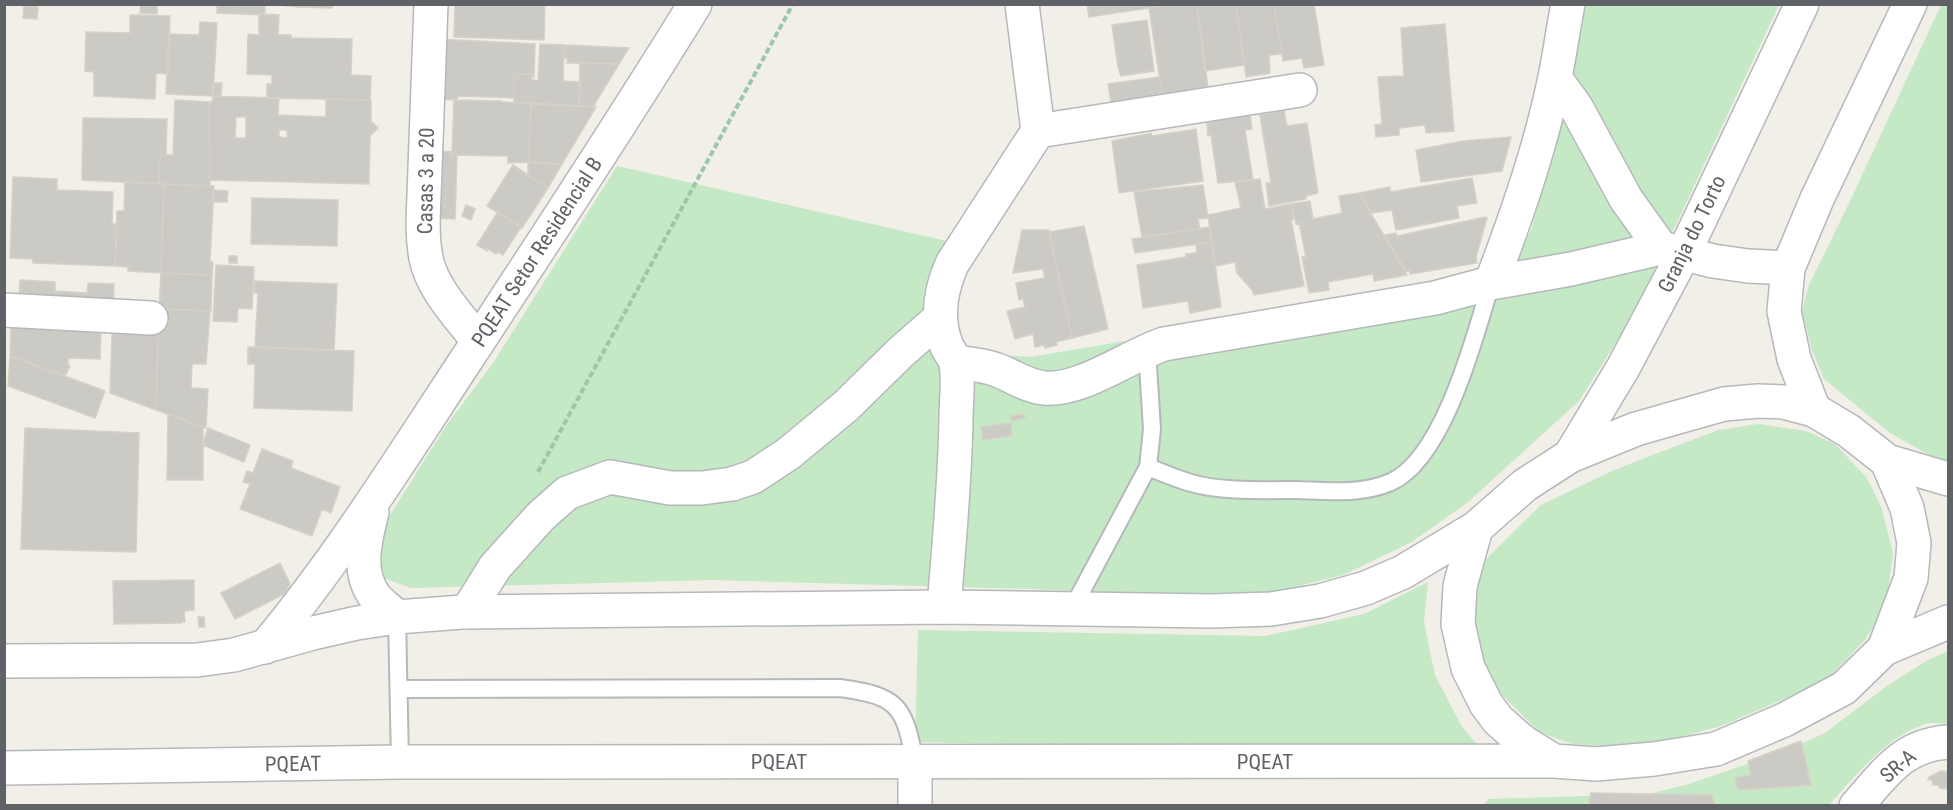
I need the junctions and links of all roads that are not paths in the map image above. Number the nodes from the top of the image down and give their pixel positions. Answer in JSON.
{"nodes":[{"id":1,"x":431,"y":4,"type":"edge"},
{"id":2,"x":695,"y":4,"type":"edge"},
{"id":3,"x":1022,"y":4,"type":"edge"},
{"id":4,"x":1568,"y":4,"type":"edge"},
{"id":5,"x":1802,"y":4,"type":"edge"},
{"id":6,"x":1910,"y":4,"type":"edge"},
{"id":7,"x":1555,"y":78,"type":"junction"},
{"id":8,"x":1300,"y":90,"type":"dead end"},
{"id":9,"x":1038,"y":131,"type":"junction"},
{"id":10,"x":1672,"y":251,"type":"junction"},
{"id":11,"x":1788,"y":268,"type":"junction"},
{"id":12,"x":1491,"y":283,"type":"junction"},
{"id":13,"x":4,"y":310,"type":"edge"},
{"id":14,"x":151,"y":318,"type":"dead end"},
{"id":15,"x":940,"y":318,"type":"junction"},
{"id":16,"x":478,"y":341,"type":"junction"},
{"id":17,"x":1147,"y":350,"type":"junction"},
{"id":18,"x":956,"y":362,"type":"junction"},
{"id":19,"x":1814,"y":410,"type":"junction"},
{"id":20,"x":1570,"y":456,"type":"junction"},
{"id":21,"x":1887,"y":461,"type":"junction"},
{"id":22,"x":1148,"y":468,"type":"junction"},
{"id":23,"x":1948,"y":479,"type":"edge"},
{"id":24,"x":375,"y":498,"type":"junction"},
{"id":25,"x":1476,"y":528,"type":"junction"},
{"id":26,"x":944,"y":607,"type":"junction"},
{"id":27,"x":1072,"y":609,"type":"junction"},
{"id":28,"x":466,"y":612,"type":"junction"},
{"id":29,"x":397,"y":617,"type":"junction"},
{"id":30,"x":1948,"y":622,"type":"edge"},
{"id":31,"x":265,"y":647,"type":"junction"},
{"id":32,"x":1884,"y":649,"type":"junction"},
{"id":33,"x":4,"y":661,"type":"edge"},
{"id":34,"x":400,"y":689,"type":"junction"},
{"id":35,"x":1948,"y":742,"type":"edge"},
{"id":36,"x":1554,"y":761,"type":"junction"},
{"id":37,"x":400,"y":762,"type":"junction"},
{"id":38,"x":915,"y":762,"type":"junction"},
{"id":39,"x":4,"y":768,"type":"edge"},
{"id":40,"x":915,"y":806,"type":"edge"},
{"id":41,"x":1856,"y":806,"type":"edge"}],
"edges":[{"from":1,"to":16,"type":"street","name":"Casas 3 a 20"},
{"from":2,"to":16,"type":"street","name":"PQEAT Setor Residencial B"},
{"from":3,"to":9,"type":"street"},
{"from":4,"to":7,"type":"street"},
{"from":5,"to":10,"type":"street","name":"Granja do Torto"},
{"from":6,"to":11,"type":"street"},
{"from":7,"to":10,"type":"street"},
{"from":7,"to":12,"type":"street"},
{"from":8,"to":9,"type":"street"},
{"from":9,"to":15,"type":"street"},
{"from":10,"to":11,"type":"street"},
{"from":10,"to":12,"type":"street"},
{"from":10,"to":20,"type":"street","name":"Granja do Torto"},
{"from":11,"to":19,"type":"street"},
{"from":12,"to":17,"type":"street"},
{"from":12,"to":22,"type":"lane"},
{"from":13,"to":14,"type":"street"},
{"from":15,"to":18,"type":"street"},
{"from":15,"to":28,"type":"street"},
{"from":16,"to":24,"type":"street","name":"PQEAT Setor Residencial B"},
{"from":17,"to":18,"type":"street"},
{"from":17,"to":22,"type":"lane"},
{"from":18,"to":26,"type":"street"},
{"from":19,"to":20,"type":"street"},
{"from":19,"to":21,"type":"street"},
{"from":20,"to":25,"type":"street"},
{"from":21,"to":23,"type":"street"},
{"from":21,"to":32,"type":"street"},
{"from":22,"to":27,"type":"lane"},
{"from":24,"to":29,"type":"street"},
{"from":24,"to":31,"type":"street","name":"PQEAT Setor Residencial B"},
{"from":25,"to":27,"type":"street"},
{"from":25,"to":36,"type":"street"},
{"from":26,"to":27,"type":"street"},
{"from":26,"to":28,"type":"street"},
{"from":28,"to":29,"type":"street"},
{"from":29,"to":31,"type":"street"},
{"from":29,"to":34,"type":"lane"},
{"from":30,"to":32,"type":"street"},
{"from":31,"to":33,"type":"street"},
{"from":32,"to":36,"type":"street","name":"PQEAT"},
{"from":34,"to":37,"type":"lane"},
{"from":34,"to":38,"type":"lane"},
{"from":35,"to":41,"type":"street","name":"SR-A"},
{"from":36,"to":38,"type":"street","name":"PQEAT"},
{"from":37,"to":38,"type":"street","name":"PQEAT"},
{"from":37,"to":39,"type":"street","name":"PQEAT"},
{"from":38,"to":40,"type":"street"}]}
